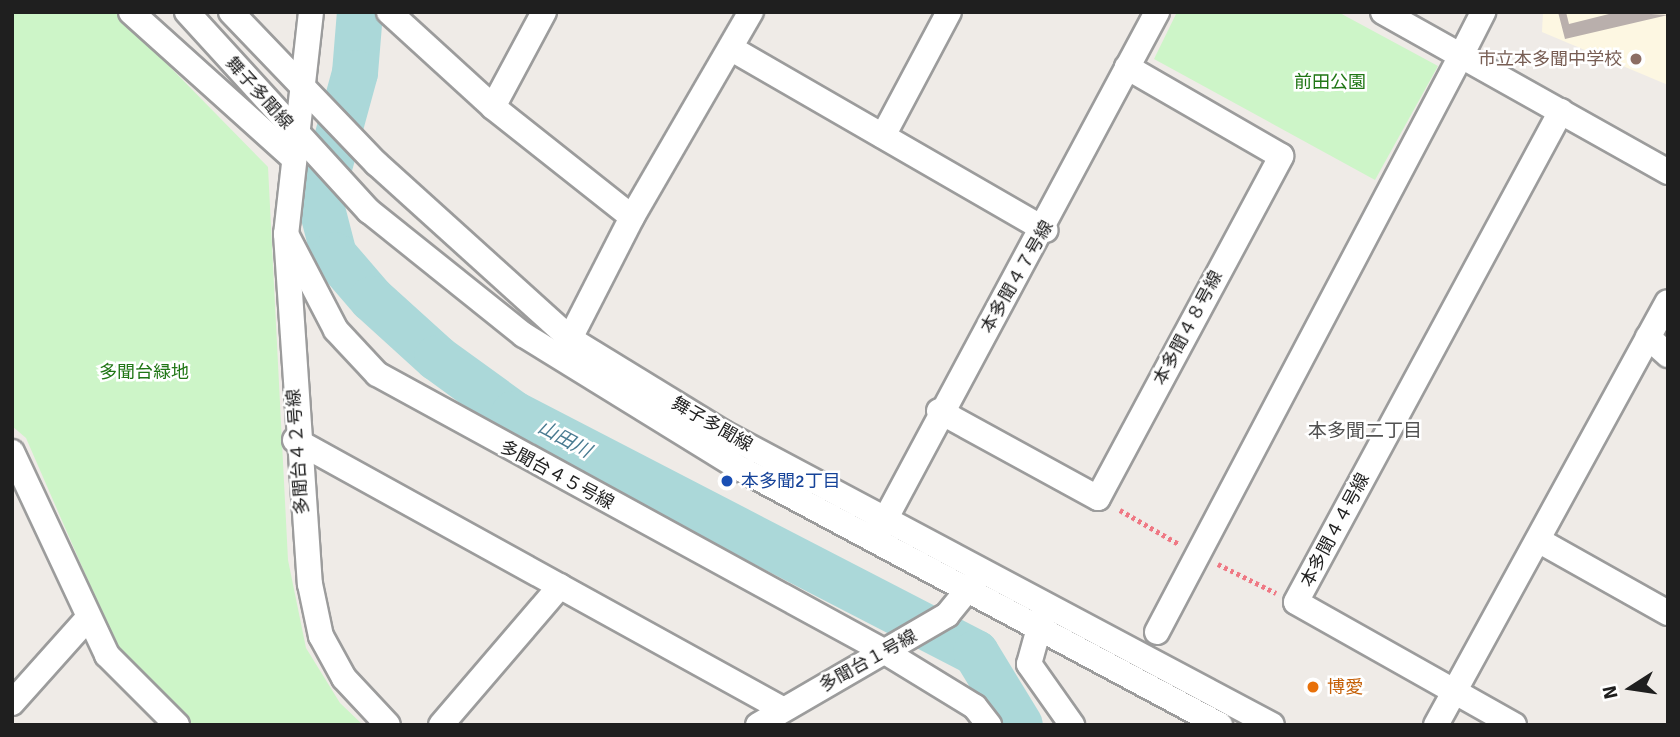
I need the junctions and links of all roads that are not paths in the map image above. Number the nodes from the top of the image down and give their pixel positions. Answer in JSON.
{"nodes":[{"id":1,"x":131,"y":12,"type":"edge"},
{"id":2,"x":187,"y":12,"type":"edge"},
{"id":3,"x":231,"y":12,"type":"edge"},
{"id":4,"x":311,"y":12,"type":"edge"},
{"id":5,"x":544,"y":12,"type":"edge"},
{"id":6,"x":751,"y":12,"type":"edge"},
{"id":7,"x":948,"y":12,"type":"edge"},
{"id":8,"x":1157,"y":12,"type":"edge"},
{"id":9,"x":1383,"y":12,"type":"edge"},
{"id":10,"x":1483,"y":12,"type":"edge"},
{"id":11,"x":392,"y":13,"type":"edge"},
{"id":12,"x":732,"y":48,"type":"junction"},
{"id":13,"x":1462,"y":54,"type":"junction"},
{"id":14,"x":1127,"y":67,"type":"junction"},
{"id":15,"x":302,"y":88,"type":"junction"},
{"id":16,"x":493,"y":107,"type":"junction"},
{"id":17,"x":1560,"y":111,"type":"junction"},
{"id":18,"x":883,"y":136,"type":"junction"},
{"id":19,"x":293,"y":144,"type":"junction"},
{"id":20,"x":1668,"y":172,"type":"edge"},
{"id":21,"x":632,"y":218,"type":"junction"},
{"id":22,"x":1045,"y":230,"type":"junction"},
{"id":23,"x":286,"y":234,"type":"junction"},
{"id":24,"x":1668,"y":302,"type":"edge"},
{"id":25,"x":1648,"y":337,"type":"junction"},
{"id":26,"x":566,"y":349,"type":"junction"},
{"id":27,"x":1668,"y":355,"type":"edge"},
{"id":28,"x":940,"y":411,"type":"junction"},
{"id":29,"x":295,"y":440,"type":"junction"},
{"id":30,"x":14,"y":458,"type":"edge"},
{"id":31,"x":885,"y":518,"type":"junction"},
{"id":32,"x":1538,"y":540,"type":"junction"},
{"id":33,"x":874,"y":541,"type":"junction"},
{"id":34,"x":983,"y":567,"type":"junction"},
{"id":35,"x":560,"y":586,"type":"junction"},
{"id":36,"x":972,"y":590,"type":"junction"},
{"id":37,"x":1668,"y":613,"type":"edge"},
{"id":38,"x":1043,"y":614,"type":"junction"},
{"id":39,"x":87,"y":619,"type":"junction"},
{"id":40,"x":1157,"y":632,"type":"dead end"},
{"id":41,"x":887,"y":653,"type":"junction"},
{"id":42,"x":1455,"y":694,"type":"junction"},
{"id":43,"x":12,"y":703,"type":"edge"},
{"id":44,"x":782,"y":709,"type":"junction"},
{"id":45,"x":177,"y":725,"type":"edge"},
{"id":46,"x":388,"y":725,"type":"edge"},
{"id":47,"x":441,"y":725,"type":"edge"},
{"id":48,"x":758,"y":725,"type":"edge"},
{"id":49,"x":989,"y":725,"type":"edge"},
{"id":50,"x":1072,"y":725,"type":"edge"},
{"id":51,"x":1220,"y":725,"type":"edge"},
{"id":52,"x":1272,"y":725,"type":"edge"},
{"id":53,"x":1436,"y":725,"type":"edge"},
{"id":54,"x":1514,"y":725,"type":"edge"}],
"edges":[{"from":1,"to":19,"type":"street"},
{"from":2,"to":19,"type":"street","name":"舞子多聞線"},
{"from":3,"to":15,"type":"street","name":"舞子多聞線"},
{"from":4,"to":15,"type":"street","name":"多聞台４２号線"},
{"from":5,"to":16,"type":"street"},
{"from":6,"to":12,"type":"street"},
{"from":7,"to":18,"type":"street"},
{"from":8,"to":14,"type":"street","name":"本多聞４７号線"},
{"from":9,"to":13,"type":"street"},
{"from":10,"to":13,"type":"street"},
{"from":11,"to":16,"type":"street"},
{"from":12,"to":18,"type":"street"},
{"from":12,"to":21,"type":"street"},
{"from":13,"to":17,"type":"street"},
{"from":13,"to":40,"type":"street"},
{"from":14,"to":22,"type":"street","name":"本多聞４７号線"},
{"from":14,"to":28,"type":"street","name":"本多聞４８号線"},
{"from":15,"to":19,"type":"street","name":"多聞台４２号線"},
{"from":15,"to":26,"type":"street","name":"舞子多聞線"},
{"from":16,"to":21,"type":"street"},
{"from":17,"to":20,"type":"street"},
{"from":17,"to":42,"type":"street","name":"本多聞４４号線"},
{"from":18,"to":22,"type":"street"},
{"from":19,"to":23,"type":"street","name":"多聞台４２号線"},
{"from":19,"to":26,"type":"street","name":"舞子多聞線"},
{"from":21,"to":26,"type":"street"},
{"from":22,"to":28,"type":"street","name":"本多聞４７号線"},
{"from":23,"to":29,"type":"street","name":"多聞台４２号線"},
{"from":23,"to":41,"type":"street","name":"多聞台４５号線"},
{"from":24,"to":25,"type":"street"},
{"from":25,"to":27,"type":"street"},
{"from":25,"to":32,"type":"street"},
{"from":26,"to":31,"type":"street","name":"舞子多聞線"},
{"from":26,"to":33,"type":"street","name":"舞子多聞線"},
{"from":28,"to":31,"type":"street","name":"本多聞４７号線"},
{"from":29,"to":35,"type":"street"},
{"from":29,"to":46,"type":"street","name":"多聞台４２号線"},
{"from":30,"to":39,"type":"street"},
{"from":31,"to":33,"type":"street","name":"本多聞４７号線"},
{"from":31,"to":34,"type":"street","name":"舞子多聞線"},
{"from":32,"to":37,"type":"street"},
{"from":32,"to":42,"type":"street"},
{"from":33,"to":36,"type":"street","name":"舞子多聞線"},
{"from":34,"to":36,"type":"street","name":"多聞台１号線"},
{"from":34,"to":38,"type":"street","name":"舞子多聞線"},
{"from":35,"to":44,"type":"street"},
{"from":35,"to":47,"type":"street"},
{"from":36,"to":38,"type":"street","name":"舞子多聞線"},
{"from":36,"to":41,"type":"street","name":"多聞台１号線"},
{"from":38,"to":50,"type":"street"},
{"from":38,"to":51,"type":"street","name":"舞子多聞線"},
{"from":38,"to":52,"type":"street","name":"舞子多聞線"},
{"from":39,"to":43,"type":"street"},
{"from":39,"to":45,"type":"street"},
{"from":41,"to":44,"type":"street","name":"多聞台１号線"},
{"from":41,"to":49,"type":"street","name":"多聞台４５号線"},
{"from":42,"to":53,"type":"street"},
{"from":42,"to":54,"type":"street"},
{"from":44,"to":48,"type":"street","name":"多聞台１号線"}]}
